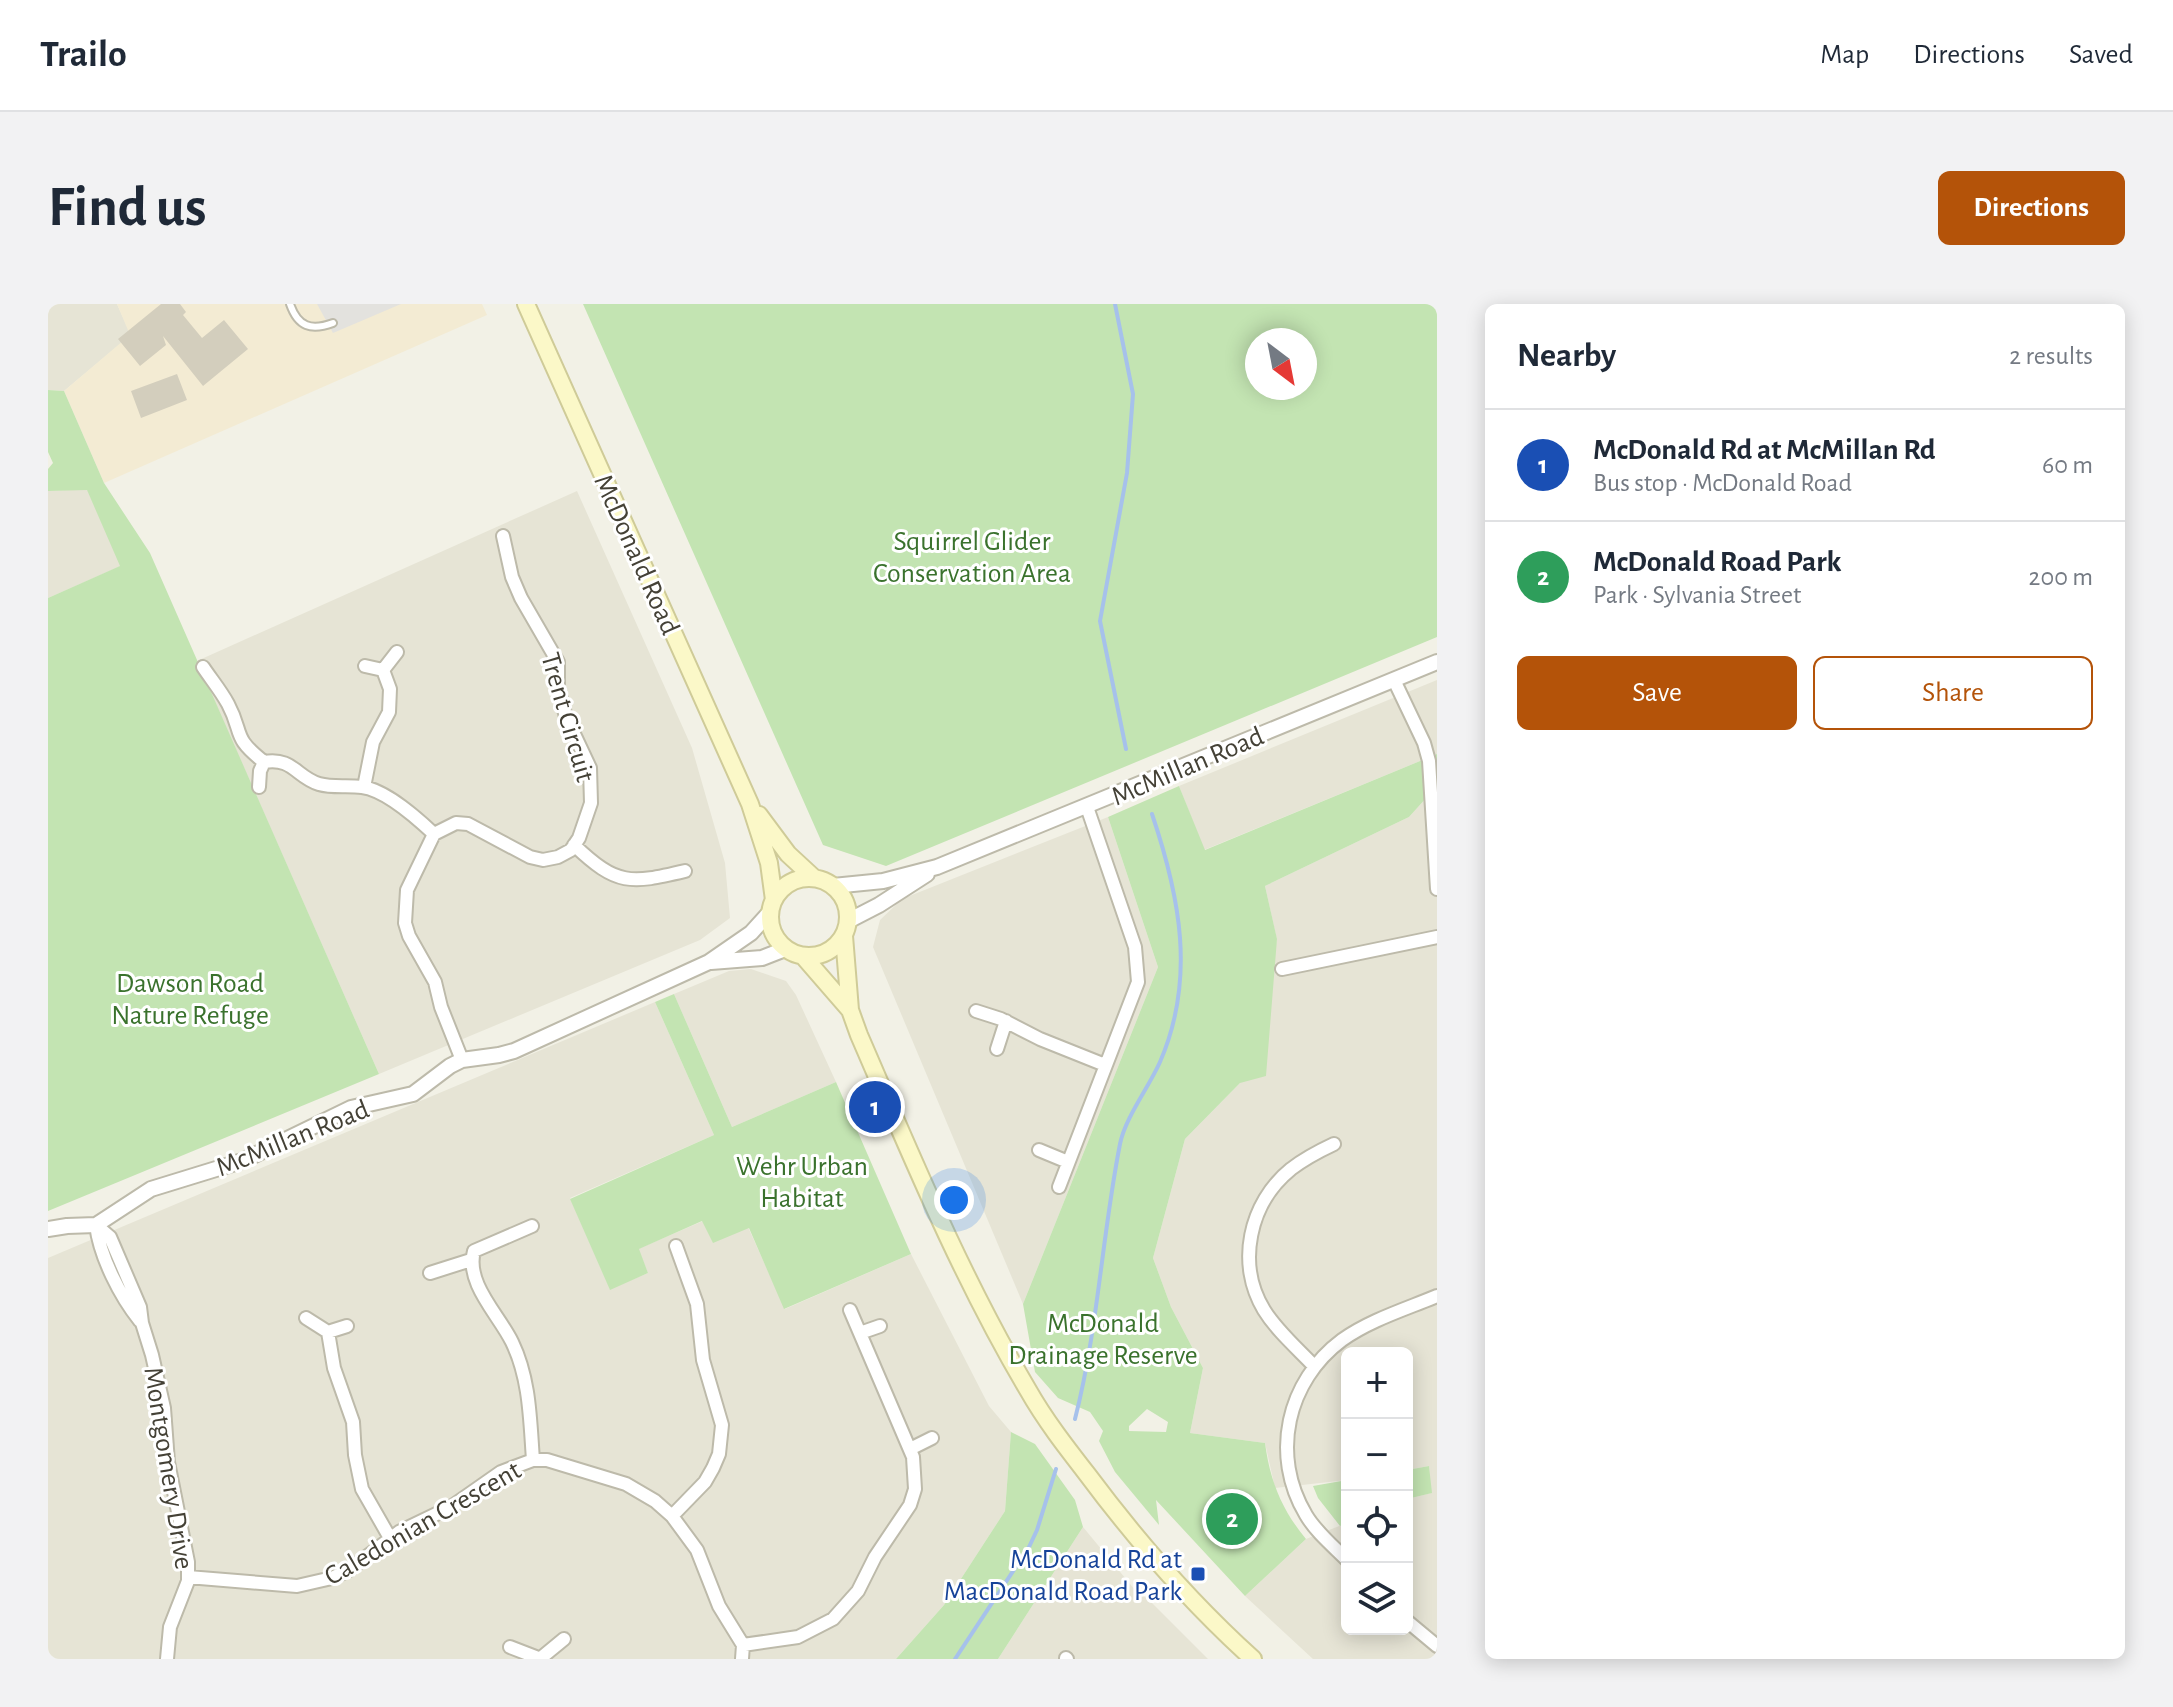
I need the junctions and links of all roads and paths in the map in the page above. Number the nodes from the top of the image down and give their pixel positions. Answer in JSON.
{"nodes":[{"id":1,"x":290,"y":304,"type":"edge"},
{"id":2,"x":526,"y":304,"type":"edge"},
{"id":3,"x":333,"y":323,"type":"dead end"},
{"id":4,"x":503,"y":536,"type":"dead end"},
{"id":5,"x":397,"y":652,"type":"dead end"},
{"id":6,"x":1437,"y":662,"type":"edge"},
{"id":7,"x":365,"y":666,"type":"dead end"},
{"id":8,"x":203,"y":667,"type":"dead end"},
{"id":9,"x":383,"y":670,"type":"junction"},
{"id":10,"x":1394,"y":680,"type":"junction"},
{"id":11,"x":264,"y":762,"type":"junction"},
{"id":12,"x":259,"y":787,"type":"dead end"},
{"id":13,"x":364,"y":787,"type":"junction"},
{"id":14,"x":750,"y":804,"type":"junction"},
{"id":15,"x":1087,"y":807,"type":"junction"},
{"id":16,"x":434,"y":834,"type":"junction"},
{"id":17,"x":1435,"y":843,"type":"edge"},
{"id":18,"x":574,"y":845,"type":"junction"},
{"id":19,"x":669,"y":860,"type":"dead end"},
{"id":20,"x":937,"y":867,"type":"junction"},
{"id":21,"x":685,"y":871,"type":"dead end"},
{"id":22,"x":670,"y":875,"type":"junction"},
{"id":23,"x":814,"y":878,"type":"junction"},
{"id":24,"x":833,"y":886,"type":"junction"},
{"id":25,"x":1437,"y":889,"type":"edge"},
{"id":26,"x":772,"y":906,"type":"junction"},
{"id":27,"x":846,"y":929,"type":"junction"},
{"id":28,"x":1437,"y":937,"type":"edge"},
{"id":29,"x":785,"y":949,"type":"junction"},
{"id":30,"x":803,"y":956,"type":"junction"},
{"id":31,"x":709,"y":962,"type":"junction"},
{"id":32,"x":1282,"y":969,"type":"dead end"},
{"id":33,"x":850,"y":1010,"type":"junction"},
{"id":34,"x":976,"y":1011,"type":"dead end"},
{"id":35,"x":1006,"y":1021,"type":"junction"},
{"id":36,"x":997,"y":1049,"type":"dead end"},
{"id":37,"x":462,"y":1060,"type":"junction"},
{"id":38,"x":1105,"y":1065,"type":"junction"},
{"id":39,"x":1334,"y":1144,"type":"dead end"},
{"id":40,"x":1039,"y":1150,"type":"dead end"},
{"id":41,"x":1068,"y":1162,"type":"junction"},
{"id":42,"x":1059,"y":1187,"type":"dead end"},
{"id":43,"x":96,"y":1225,"type":"junction"},
{"id":44,"x":532,"y":1226,"type":"dead end"},
{"id":45,"x":48,"y":1229,"type":"edge"},
{"id":46,"x":676,"y":1246,"type":"dead end"},
{"id":47,"x":471,"y":1260,"type":"junction"},
{"id":48,"x":430,"y":1273,"type":"dead end"},
{"id":49,"x":1437,"y":1296,"type":"edge"},
{"id":50,"x":850,"y":1310,"type":"dead end"},
{"id":51,"x":306,"y":1318,"type":"dead end"},
{"id":52,"x":347,"y":1326,"type":"dead end"},
{"id":53,"x":880,"y":1326,"type":"dead end"},
{"id":54,"x":328,"y":1332,"type":"junction"},
{"id":55,"x":860,"y":1333,"type":"junction"},
{"id":56,"x":1314,"y":1366,"type":"junction"},
{"id":57,"x":932,"y":1438,"type":"dead end"},
{"id":58,"x":910,"y":1449,"type":"junction"},
{"id":59,"x":533,"y":1460,"type":"junction"},
{"id":60,"x":672,"y":1516,"type":"junction"},
{"id":61,"x":390,"y":1538,"type":"junction"},
{"id":62,"x":1341,"y":1554,"type":"edge"},
{"id":63,"x":188,"y":1577,"type":"junction"},
{"id":64,"x":1413,"y":1626,"type":"edge"},
{"id":65,"x":564,"y":1639,"type":"dead end"},
{"id":66,"x":1437,"y":1646,"type":"edge"},
{"id":67,"x":510,"y":1647,"type":"dead end"},
{"id":68,"x":742,"y":1652,"type":"edge"},
{"id":69,"x":541,"y":1658,"type":"edge"},
{"id":70,"x":167,"y":1659,"type":"edge"},
{"id":71,"x":1253,"y":1659,"type":"edge"}],
"edges":[{"from":1,"to":3,"type":"lane"},
{"from":2,"to":14,"type":"main road","name":"McDonald Road"},
{"from":4,"to":18,"type":"street","name":"Trent Circuit"},
{"from":5,"to":9,"type":"street"},
{"from":6,"to":10,"type":"street","name":"McMillan Road"},
{"from":7,"to":9,"type":"street"},
{"from":8,"to":11,"type":"street"},
{"from":9,"to":13,"type":"street"},
{"from":10,"to":15,"type":"street","name":"McMillan Road"},
{"from":10,"to":17,"type":"street"},
{"from":11,"to":12,"type":"street"},
{"from":11,"to":13,"type":"street"},
{"from":13,"to":16,"type":"street"},
{"from":14,"to":23,"type":"main road","name":"McDonald Road"},
{"from":14,"to":26,"type":"main road","name":"McDonald Road"},
{"from":15,"to":20,"type":"street","name":"McMillan Road"},
{"from":15,"to":38,"type":"street"},
{"from":16,"to":18,"type":"street"},
{"from":16,"to":37,"type":"street"},
{"from":17,"to":25,"type":"street"},
{"from":18,"to":22,"type":"street"},
{"from":19,"to":22,"type":"street"},
{"from":20,"to":24,"type":"street","name":"McMillan Road"},
{"from":20,"to":27,"type":"street","name":"McMillan Road"},
{"from":21,"to":22,"type":"street"},
{"from":23,"to":24,"type":"main road"},
{"from":23,"to":26,"type":"main road"},
{"from":24,"to":27,"type":"main road"},
{"from":26,"to":29,"type":"main road"},
{"from":26,"to":31,"type":"street","name":"McMillan Road"},
{"from":27,"to":30,"type":"main road"},
{"from":27,"to":33,"type":"main road"},
{"from":28,"to":32,"type":"street"},
{"from":29,"to":30,"type":"main road"},
{"from":29,"to":31,"type":"street","name":"McMillan Road"},
{"from":30,"to":33,"type":"main road"},
{"from":31,"to":37,"type":"street","name":"McMillan Road"},
{"from":33,"to":71,"type":"main road"},
{"from":34,"to":35,"type":"street"},
{"from":35,"to":36,"type":"street"},
{"from":35,"to":38,"type":"street"},
{"from":37,"to":43,"type":"street","name":"McMillan Road"},
{"from":38,"to":41,"type":"street"},
{"from":39,"to":56,"type":"street"},
{"from":40,"to":41,"type":"street"},
{"from":41,"to":42,"type":"street"},
{"from":43,"to":45,"type":"street","name":"McMillan Road"},
{"from":43,"to":63,"type":"street","name":"Montgomery Drive"},
{"from":44,"to":47,"type":"street"},
{"from":46,"to":60,"type":"street"},
{"from":47,"to":48,"type":"street"},
{"from":47,"to":59,"type":"street"},
{"from":49,"to":56,"type":"street"},
{"from":50,"to":55,"type":"street"},
{"from":51,"to":54,"type":"street"},
{"from":52,"to":54,"type":"street"},
{"from":53,"to":55,"type":"street"},
{"from":54,"to":61,"type":"street"},
{"from":55,"to":58,"type":"street"},
{"from":56,"to":62,"type":"street"},
{"from":57,"to":58,"type":"street"},
{"from":58,"to":68,"type":"street"},
{"from":59,"to":60,"type":"street","name":"Caledonian Crescent"},
{"from":59,"to":61,"type":"street","name":"Caledonian Crescent"},
{"from":60,"to":68,"type":"street","name":"Caledonian Crescent"},
{"from":61,"to":63,"type":"street","name":"Caledonian Crescent"},
{"from":63,"to":70,"type":"street","name":"Montgomery Drive"},
{"from":64,"to":66,"type":"street"},
{"from":65,"to":69,"type":"street"},
{"from":67,"to":69,"type":"street"}]}
